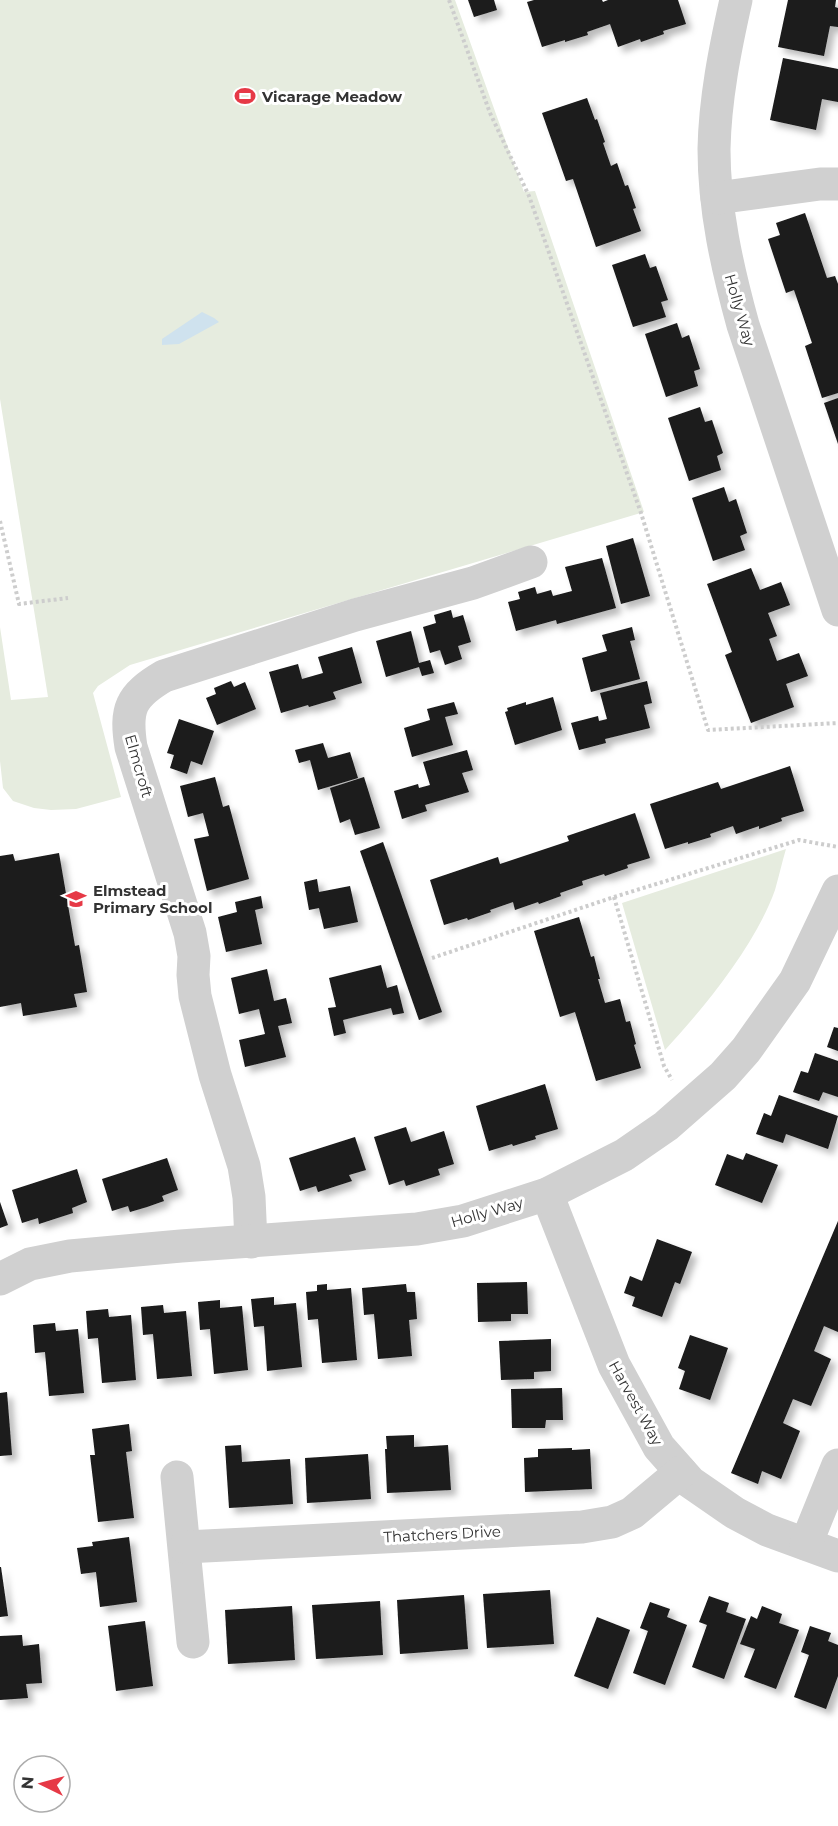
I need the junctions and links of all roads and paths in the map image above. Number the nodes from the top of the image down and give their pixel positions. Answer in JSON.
{"nodes":[{"id":1,"x":449,"y":0,"type":"edge"},
{"id":2,"x":736,"y":0,"type":"edge"},
{"id":3,"x":838,"y":184,"type":"edge"},
{"id":4,"x":717,"y":198,"type":"junction"},
{"id":5,"x":0,"y":521,"type":"edge"},
{"id":6,"x":531,"y":562,"type":"dead end"},
{"id":7,"x":68,"y":598,"type":"dead end"},
{"id":8,"x":838,"y":610,"type":"edge"},
{"id":9,"x":838,"y":723,"type":"edge"},
{"id":10,"x":838,"y":847,"type":"edge"},
{"id":11,"x":838,"y":891,"type":"edge"},
{"id":12,"x":614,"y":897,"type":"junction"},
{"id":13,"x":432,"y":958,"type":"dead end"},
{"id":14,"x":687,"y":1106,"type":"junction"},
{"id":15,"x":547,"y":1194,"type":"junction"},
{"id":16,"x":251,"y":1242,"type":"junction"},
{"id":17,"x":0,"y":1278,"type":"edge"},
{"id":18,"x":838,"y":1465,"type":"edge"},
{"id":19,"x":681,"y":1472,"type":"junction"},
{"id":20,"x":177,"y":1477,"type":"dead end"},
{"id":21,"x":806,"y":1544,"type":"junction"},
{"id":22,"x":185,"y":1547,"type":"junction"},
{"id":23,"x":838,"y":1556,"type":"edge"},
{"id":24,"x":193,"y":1642,"type":"dead end"}],
"edges":[{"from":1,"to":9,"type":"path"},
{"from":2,"to":4,"type":"street","name":"Holly Way"},
{"from":3,"to":4,"type":"street"},
{"from":4,"to":8,"type":"street","name":"Holly Way"},
{"from":5,"to":7,"type":"path"},
{"from":6,"to":16,"type":"street","name":"Elmcroft"},
{"from":10,"to":12,"type":"path"},
{"from":11,"to":14,"type":"street","name":"Holly Way"},
{"from":12,"to":13,"type":"path"},
{"from":12,"to":14,"type":"path"},
{"from":14,"to":15,"type":"street","name":"Holly Way"},
{"from":15,"to":16,"type":"street","name":"Holly Way"},
{"from":15,"to":19,"type":"street","name":"Harvest Way"},
{"from":16,"to":17,"type":"street","name":"Holly Way"},
{"from":18,"to":21,"type":"street"},
{"from":19,"to":21,"type":"street","name":"Harvest Way"},
{"from":19,"to":22,"type":"street","name":"Thatchers Drive"},
{"from":20,"to":22,"type":"street"},
{"from":21,"to":23,"type":"street","name":"Harvest Way"},
{"from":22,"to":24,"type":"street"}]}
